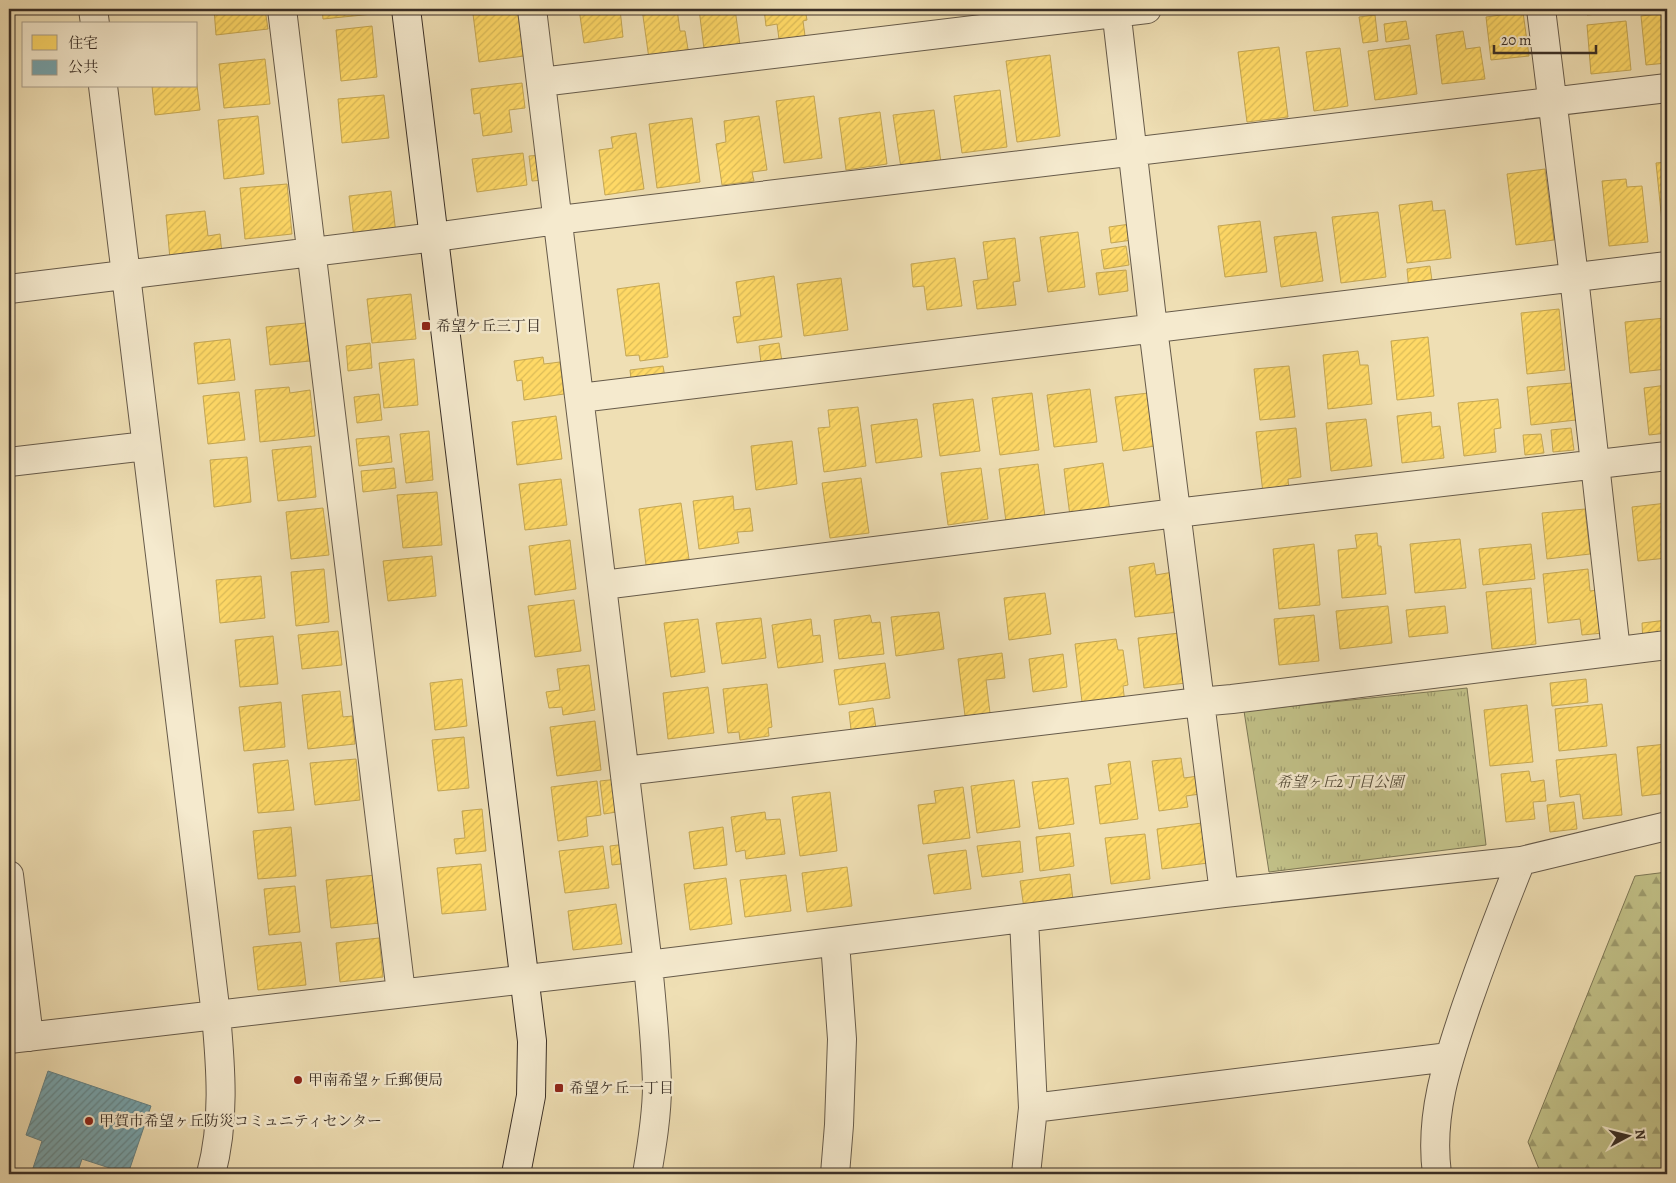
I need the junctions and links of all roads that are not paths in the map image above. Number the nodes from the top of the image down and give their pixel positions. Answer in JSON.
{"nodes":[{"id":1,"x":93,"y":9,"type":"edge"},
{"id":2,"x":282,"y":9,"type":"edge"},
{"id":3,"x":406,"y":9,"type":"edge"},
{"id":4,"x":532,"y":9,"type":"edge"},
{"id":5,"x":1147,"y":9,"type":"edge"},
{"id":6,"x":1541,"y":9,"type":"edge"},
{"id":7,"x":1116,"y":11,"type":"edge"},
{"id":8,"x":95,"y":22,"type":"edge"},
{"id":9,"x":541,"y":82,"type":"junction"},
{"id":10,"x":102,"y":88,"type":"edge"},
{"id":11,"x":1667,"y":88,"type":"edge"},
{"id":12,"x":1552,"y":102,"type":"junction"},
{"id":13,"x":1132,"y":152,"type":"junction"},
{"id":14,"x":558,"y":220,"type":"junction"},
{"id":15,"x":435,"y":237,"type":"junction"},
{"id":16,"x":311,"y":252,"type":"junction"},
{"id":17,"x":1667,"y":266,"type":"edge"},
{"id":18,"x":125,"y":274,"type":"junction"},
{"id":19,"x":1574,"y":277,"type":"junction"},
{"id":20,"x":9,"y":288,"type":"edge"},
{"id":21,"x":1153,"y":328,"type":"junction"},
{"id":22,"x":580,"y":398,"type":"junction"},
{"id":23,"x":146,"y":446,"type":"junction"},
{"id":24,"x":1667,"y":456,"type":"edge"},
{"id":25,"x":9,"y":462,"type":"edge"},
{"id":26,"x":1594,"y":464,"type":"junction"},
{"id":27,"x":1176,"y":513,"type":"junction"},
{"id":28,"x":602,"y":585,"type":"junction"},
{"id":29,"x":1667,"y":645,"type":"edge"},
{"id":30,"x":1616,"y":651,"type":"junction"},
{"id":31,"x":1199,"y":702,"type":"junction"},
{"id":32,"x":625,"y":771,"type":"junction"},
{"id":33,"x":1667,"y":826,"type":"edge"},
{"id":34,"x":1521,"y":861,"type":"junction"},
{"id":35,"x":9,"y":875,"type":"edge"},
{"id":36,"x":1224,"y":893,"type":"junction"},
{"id":37,"x":1024,"y":919,"type":"junction"},
{"id":38,"x":835,"y":942,"type":"junction"},
{"id":39,"x":648,"y":965,"type":"junction"},
{"id":40,"x":525,"y":980,"type":"junction"},
{"id":41,"x":401,"y":993,"type":"junction"},
{"id":42,"x":216,"y":1015,"type":"junction"},
{"id":43,"x":19,"y":1038,"type":"edge"},
{"id":44,"x":1449,"y":1057,"type":"junction"},
{"id":45,"x":1033,"y":1108,"type":"junction"},
{"id":46,"x":211,"y":1174,"type":"edge"},
{"id":47,"x":516,"y":1174,"type":"edge"},
{"id":48,"x":647,"y":1174,"type":"edge"},
{"id":49,"x":835,"y":1174,"type":"edge"},
{"id":50,"x":1026,"y":1174,"type":"edge"},
{"id":51,"x":1437,"y":1174,"type":"edge"}],
"edges":[{"from":1,"to":8,"type":"street"},
{"from":2,"to":16,"type":"street"},
{"from":3,"to":15,"type":"street"},
{"from":4,"to":9,"type":"street"},
{"from":5,"to":7,"type":"street"},
{"from":6,"to":12,"type":"street"},
{"from":7,"to":9,"type":"street"},
{"from":7,"to":13,"type":"street"},
{"from":9,"to":14,"type":"street"},
{"from":10,"to":18,"type":"street"},
{"from":11,"to":12,"type":"street"},
{"from":12,"to":13,"type":"street"},
{"from":12,"to":19,"type":"street"},
{"from":13,"to":14,"type":"street"},
{"from":13,"to":21,"type":"street"},
{"from":14,"to":15,"type":"street"},
{"from":14,"to":22,"type":"street"},
{"from":15,"to":16,"type":"street"},
{"from":15,"to":40,"type":"street"},
{"from":16,"to":18,"type":"street"},
{"from":16,"to":41,"type":"street"},
{"from":17,"to":19,"type":"street"},
{"from":18,"to":20,"type":"street"},
{"from":18,"to":23,"type":"street"},
{"from":19,"to":21,"type":"street"},
{"from":19,"to":26,"type":"street"},
{"from":21,"to":22,"type":"street"},
{"from":21,"to":27,"type":"street"},
{"from":22,"to":28,"type":"street"},
{"from":23,"to":25,"type":"street"},
{"from":23,"to":42,"type":"street"},
{"from":24,"to":26,"type":"street"},
{"from":26,"to":27,"type":"street"},
{"from":26,"to":30,"type":"street"},
{"from":27,"to":28,"type":"street"},
{"from":27,"to":31,"type":"street"},
{"from":28,"to":32,"type":"street"},
{"from":29,"to":30,"type":"street"},
{"from":30,"to":31,"type":"street"},
{"from":31,"to":32,"type":"street"},
{"from":31,"to":36,"type":"street"},
{"from":32,"to":39,"type":"street"},
{"from":33,"to":34,"type":"street"},
{"from":34,"to":36,"type":"street"},
{"from":34,"to":44,"type":"street"},
{"from":35,"to":43,"type":"street"},
{"from":36,"to":37,"type":"street"},
{"from":37,"to":38,"type":"street"},
{"from":37,"to":45,"type":"street"},
{"from":38,"to":39,"type":"street"},
{"from":38,"to":49,"type":"street"},
{"from":39,"to":40,"type":"street"},
{"from":39,"to":48,"type":"street"},
{"from":40,"to":41,"type":"street"},
{"from":40,"to":47,"type":"street"},
{"from":41,"to":42,"type":"street"},
{"from":42,"to":43,"type":"street"},
{"from":42,"to":46,"type":"street"},
{"from":44,"to":45,"type":"street"},
{"from":44,"to":51,"type":"street"},
{"from":45,"to":50,"type":"street"}]}
